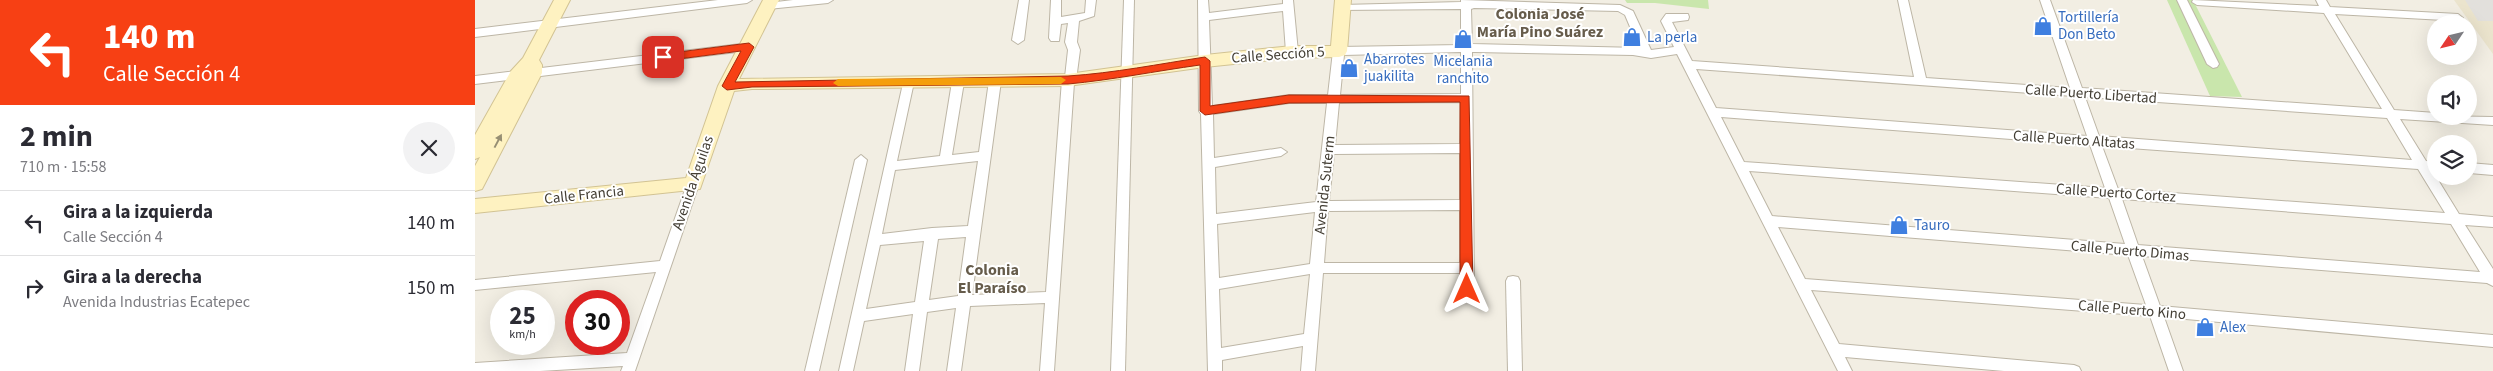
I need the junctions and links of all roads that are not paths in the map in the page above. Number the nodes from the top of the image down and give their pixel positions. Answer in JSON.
{"nodes":[{"id":1,"x":562,"y":0,"type":"edge"},
{"id":2,"x":747,"y":0,"type":"edge"},
{"id":3,"x":828,"y":0,"type":"edge"},
{"id":4,"x":1023,"y":0,"type":"edge"},
{"id":5,"x":1056,"y":0,"type":"edge"},
{"id":6,"x":1091,"y":0,"type":"edge"},
{"id":7,"x":1129,"y":0,"type":"edge"},
{"id":8,"x":1203,"y":0,"type":"edge"},
{"id":9,"x":1903,"y":0,"type":"edge"},
{"id":10,"x":2045,"y":0,"type":"edge"},
{"id":11,"x":2182,"y":0,"type":"edge"},
{"id":12,"x":2197,"y":2,"type":"dead end"},
{"id":13,"x":769,"y":3,"type":"edge"},
{"id":14,"x":1288,"y":3,"type":"edge"},
{"id":15,"x":1466,"y":3,"type":"edge"},
{"id":16,"x":1343,"y":4,"type":"edge"},
{"id":17,"x":2324,"y":5,"type":"edge"},
{"id":18,"x":2427,"y":15,"type":"edge"},
{"id":19,"x":1685,"y":16,"type":"dead end"},
{"id":20,"x":1203,"y":17,"type":"junction"},
{"id":21,"x":1074,"y":19,"type":"junction"},
{"id":22,"x":1057,"y":21,"type":"junction"},
{"id":23,"x":549,"y":24,"type":"junction"},
{"id":24,"x":475,"y":33,"type":"edge"},
{"id":25,"x":1055,"y":38,"type":"dead end"},
{"id":26,"x":1018,"y":40,"type":"dead end"},
{"id":27,"x":749,"y":47,"type":"junction"},
{"id":28,"x":1467,"y":49,"type":"junction"},
{"id":29,"x":1681,"y":50,"type":"junction"},
{"id":30,"x":1339,"y":51,"type":"junction"},
{"id":31,"x":1291,"y":52,"type":"junction"},
{"id":32,"x":1647,"y":54,"type":"junction"},
{"id":33,"x":1205,"y":61,"type":"junction"},
{"id":34,"x":2213,"y":64,"type":"dead end"},
{"id":35,"x":1688,"y":65,"type":"junction"},
{"id":36,"x":527,"y":70,"type":"junction"},
{"id":37,"x":1126,"y":72,"type":"junction"},
{"id":38,"x":475,"y":80,"type":"edge"},
{"id":39,"x":1069,"y":80,"type":"junction"},
{"id":40,"x":995,"y":81,"type":"junction"},
{"id":41,"x":1921,"y":81,"type":"junction"},
{"id":42,"x":908,"y":82,"type":"junction"},
{"id":43,"x":959,"y":82,"type":"junction"},
{"id":44,"x":727,"y":86,"type":"junction"},
{"id":45,"x":2079,"y":94,"type":"junction"},
{"id":46,"x":1334,"y":98,"type":"junction"},
{"id":47,"x":1465,"y":98,"type":"junction"},
{"id":48,"x":1205,"y":111,"type":"junction"},
{"id":49,"x":1712,"y":112,"type":"junction"},
{"id":50,"x":2391,"y":115,"type":"junction"},
{"id":51,"x":2493,"y":121,"type":"edge"},
{"id":52,"x":480,"y":136,"type":"edge"},
{"id":53,"x":2096,"y":142,"type":"junction"},
{"id":54,"x":1466,"y":148,"type":"junction"},
{"id":55,"x":1329,"y":150,"type":"junction"},
{"id":56,"x":475,"y":152,"type":"edge"},
{"id":57,"x":1281,"y":152,"type":"dead end"},
{"id":58,"x":984,"y":156,"type":"junction"},
{"id":59,"x":861,"y":160,"type":"dead end"},
{"id":60,"x":945,"y":160,"type":"junction"},
{"id":61,"x":1207,"y":164,"type":"junction"},
{"id":62,"x":2421,"y":165,"type":"junction"},
{"id":63,"x":2427,"y":165,"type":"edge"},
{"id":64,"x":890,"y":166,"type":"junction"},
{"id":65,"x":1740,"y":166,"type":"junction"},
{"id":66,"x":2477,"y":169,"type":"edge"},
{"id":67,"x":2493,"y":170,"type":"edge"},
{"id":68,"x":475,"y":184,"type":"edge"},
{"id":69,"x":693,"y":184,"type":"junction"},
{"id":70,"x":2113,"y":192,"type":"junction"},
{"id":71,"x":1466,"y":205,"type":"junction"},
{"id":72,"x":475,"y":206,"type":"edge"},
{"id":73,"x":1322,"y":206,"type":"junction"},
{"id":74,"x":2454,"y":219,"type":"junction"},
{"id":75,"x":1209,"y":220,"type":"junction"},
{"id":76,"x":1768,"y":221,"type":"junction"},
{"id":77,"x":2493,"y":222,"type":"edge"},
{"id":78,"x":973,"y":231,"type":"junction"},
{"id":79,"x":932,"y":233,"type":"junction"},
{"id":80,"x":874,"y":240,"type":"junction"},
{"id":81,"x":2134,"y":251,"type":"junction"},
{"id":82,"x":665,"y":266,"type":"junction"},
{"id":83,"x":1316,"y":268,"type":"junction"},
{"id":84,"x":1467,"y":268,"type":"junction"},
{"id":85,"x":2492,"y":279,"type":"edge"},
{"id":86,"x":1513,"y":281,"type":"dead end"},
{"id":87,"x":1802,"y":284,"type":"junction"},
{"id":88,"x":475,"y":285,"type":"edge"},
{"id":89,"x":1211,"y":285,"type":"junction"},
{"id":90,"x":1467,"y":289,"type":"dead end"},
{"id":91,"x":1053,"y":297,"type":"junction"},
{"id":92,"x":964,"y":301,"type":"junction"},
{"id":93,"x":922,"y":306,"type":"junction"},
{"id":94,"x":2155,"y":311,"type":"junction"},
{"id":95,"x":857,"y":316,"type":"junction"},
{"id":96,"x":1310,"y":339,"type":"junction"},
{"id":97,"x":2493,"y":341,"type":"edge"},
{"id":98,"x":1835,"y":350,"type":"junction"},
{"id":99,"x":1214,"y":355,"type":"junction"},
{"id":100,"x":630,"y":365,"type":"edge"},
{"id":101,"x":475,"y":368,"type":"edge"},
{"id":102,"x":812,"y":371,"type":"edge"},
{"id":103,"x":847,"y":371,"type":"edge"},
{"id":104,"x":912,"y":371,"type":"edge"},
{"id":105,"x":954,"y":371,"type":"edge"},
{"id":106,"x":1047,"y":371,"type":"edge"},
{"id":107,"x":1118,"y":371,"type":"edge"},
{"id":108,"x":1215,"y":371,"type":"edge"},
{"id":109,"x":1308,"y":371,"type":"edge"},
{"id":110,"x":1515,"y":371,"type":"edge"},
{"id":111,"x":1845,"y":371,"type":"edge"},
{"id":112,"x":2074,"y":371,"type":"edge"},
{"id":113,"x":2176,"y":371,"type":"edge"}],
"edges":[{"from":1,"to":23,"type":"street"},
{"from":2,"to":23,"type":"street"},
{"from":3,"to":13,"type":"street"},
{"from":4,"to":26,"type":"street"},
{"from":5,"to":22,"type":"street"},
{"from":6,"to":21,"type":"street"},
{"from":7,"to":37,"type":"street"},
{"from":8,"to":20,"type":"street"},
{"from":9,"to":41,"type":"street"},
{"from":10,"to":45,"type":"street"},
{"from":11,"to":34,"type":"street"},
{"from":12,"to":17,"type":"street"},
{"from":13,"to":27,"type":"street","name":"Avenida Águilas"},
{"from":14,"to":20,"type":"street"},
{"from":14,"to":31,"type":"street"},
{"from":15,"to":16,"type":"street"},
{"from":15,"to":28,"type":"street"},
{"from":15,"to":32,"type":"street"},
{"from":16,"to":30,"type":"street","name":"Avenida Suterm"},
{"from":17,"to":18,"type":"street"},
{"from":17,"to":50,"type":"street"},
{"from":19,"to":29,"type":"street"},
{"from":20,"to":33,"type":"street"},
{"from":21,"to":22,"type":"street"},
{"from":21,"to":39,"type":"street"},
{"from":22,"to":25,"type":"street"},
{"from":23,"to":24,"type":"street"},
{"from":23,"to":36,"type":"street"},
{"from":27,"to":36,"type":"street"},
{"from":27,"to":44,"type":"street","name":"Avenida Águilas"},
{"from":28,"to":30,"type":"street","name":"Calle Sección 5"},
{"from":28,"to":32,"type":"street","name":"Calle Sección 5"},
{"from":28,"to":47,"type":"street"},
{"from":29,"to":32,"type":"street","name":"Calle Sección 5"},
{"from":29,"to":35,"type":"street"},
{"from":30,"to":31,"type":"street","name":"Calle Sección 5"},
{"from":30,"to":46,"type":"street","name":"Avenida Suterm"},
{"from":31,"to":33,"type":"street","name":"Calle Sección 5"},
{"from":33,"to":37,"type":"street","name":"Calle Sección 5"},
{"from":33,"to":48,"type":"street"},
{"from":35,"to":41,"type":"street","name":"Calle Puerto Libertad"},
{"from":35,"to":49,"type":"street"},
{"from":36,"to":38,"type":"street"},
{"from":36,"to":52,"type":"street"},
{"from":68,"to":36,"type":"street","one_way":true},
{"from":37,"to":39,"type":"street","name":"Calle Sección 5"},
{"from":37,"to":107,"type":"street"},
{"from":39,"to":40,"type":"street","name":"Calle Sección 5"},
{"from":39,"to":91,"type":"street"},
{"from":40,"to":43,"type":"street","name":"Calle Sección 5"},
{"from":40,"to":58,"type":"street"},
{"from":41,"to":45,"type":"street","name":"Calle Puerto Libertad"},
{"from":42,"to":43,"type":"street","name":"Calle Sección 5"},
{"from":42,"to":44,"type":"street","name":"Calle Sección 5"},
{"from":42,"to":64,"type":"street"},
{"from":43,"to":60,"type":"street"},
{"from":44,"to":69,"type":"street","name":"Avenida Águilas"},
{"from":45,"to":50,"type":"street","name":"Calle Puerto Libertad"},
{"from":45,"to":53,"type":"street"},
{"from":46,"to":47,"type":"street"},
{"from":46,"to":48,"type":"street"},
{"from":46,"to":55,"type":"street","name":"Avenida Suterm"},
{"from":47,"to":54,"type":"street"},
{"from":48,"to":61,"type":"street"},
{"from":49,"to":53,"type":"street","name":"Calle Puerto Altatas"},
{"from":49,"to":65,"type":"street"},
{"from":50,"to":51,"type":"street","name":"Calle Puerto Libertad"},
{"from":50,"to":62,"type":"street"},
{"from":52,"to":56,"type":"street"},
{"from":53,"to":62,"type":"street","name":"Calle Puerto Altatas"},
{"from":53,"to":70,"type":"street"},
{"from":54,"to":55,"type":"street"},
{"from":54,"to":71,"type":"street"},
{"from":55,"to":73,"type":"street","name":"Avenida Suterm"},
{"from":57,"to":61,"type":"street"},
{"from":58,"to":60,"type":"street"},
{"from":58,"to":78,"type":"street"},
{"from":59,"to":102,"type":"street"},
{"from":60,"to":64,"type":"street"},
{"from":61,"to":75,"type":"street"},
{"from":62,"to":63,"type":"street","name":"Calle Puerto Altatas"},
{"from":62,"to":74,"type":"street"},
{"from":64,"to":80,"type":"street"},
{"from":65,"to":70,"type":"street","name":"Calle Puerto Cortez"},
{"from":65,"to":76,"type":"street"},
{"from":66,"to":67,"type":"street"},
{"from":69,"to":72,"type":"street","name":"Calle Francia"},
{"from":69,"to":82,"type":"street","name":"Avenida Águilas"},
{"from":70,"to":74,"type":"street","name":"Calle Puerto Cortez"},
{"from":70,"to":81,"type":"street"},
{"from":71,"to":73,"type":"street"},
{"from":71,"to":84,"type":"street"},
{"from":73,"to":75,"type":"street"},
{"from":73,"to":83,"type":"street","name":"Avenida Suterm"},
{"from":74,"to":77,"type":"street","name":"Calle Puerto Cortez"},
{"from":74,"to":85,"type":"street"},
{"from":75,"to":89,"type":"street"},
{"from":76,"to":81,"type":"street","name":"Calle Puerto Dimas"},
{"from":76,"to":87,"type":"street"},
{"from":78,"to":79,"type":"street"},
{"from":78,"to":92,"type":"street"},
{"from":79,"to":80,"type":"street"},
{"from":79,"to":93,"type":"street"},
{"from":80,"to":95,"type":"street"},
{"from":81,"to":85,"type":"street","name":"Calle Puerto Dimas"},
{"from":81,"to":94,"type":"street"},
{"from":82,"to":88,"type":"street"},
{"from":82,"to":100,"type":"street","name":"Avenida Águilas"},
{"from":83,"to":84,"type":"street"},
{"from":83,"to":89,"type":"street"},
{"from":83,"to":96,"type":"street","name":"Avenida Suterm"},
{"from":84,"to":90,"type":"street"},
{"from":86,"to":110,"type":"street"},
{"from":87,"to":94,"type":"street","name":"Calle Puerto Kino"},
{"from":87,"to":98,"type":"street"},
{"from":89,"to":99,"type":"street"},
{"from":91,"to":92,"type":"street"},
{"from":91,"to":106,"type":"street"},
{"from":92,"to":93,"type":"street"},
{"from":92,"to":105,"type":"street"},
{"from":93,"to":95,"type":"street"},
{"from":93,"to":104,"type":"street"},
{"from":94,"to":97,"type":"street","name":"Calle Puerto Kino"},
{"from":94,"to":113,"type":"street"},
{"from":95,"to":103,"type":"street"},
{"from":96,"to":99,"type":"street"},
{"from":96,"to":109,"type":"street","name":"Avenida Suterm"},
{"from":98,"to":111,"type":"street"},
{"from":98,"to":112,"type":"street"},
{"from":99,"to":108,"type":"street"},
{"from":100,"to":101,"type":"street"}]}
